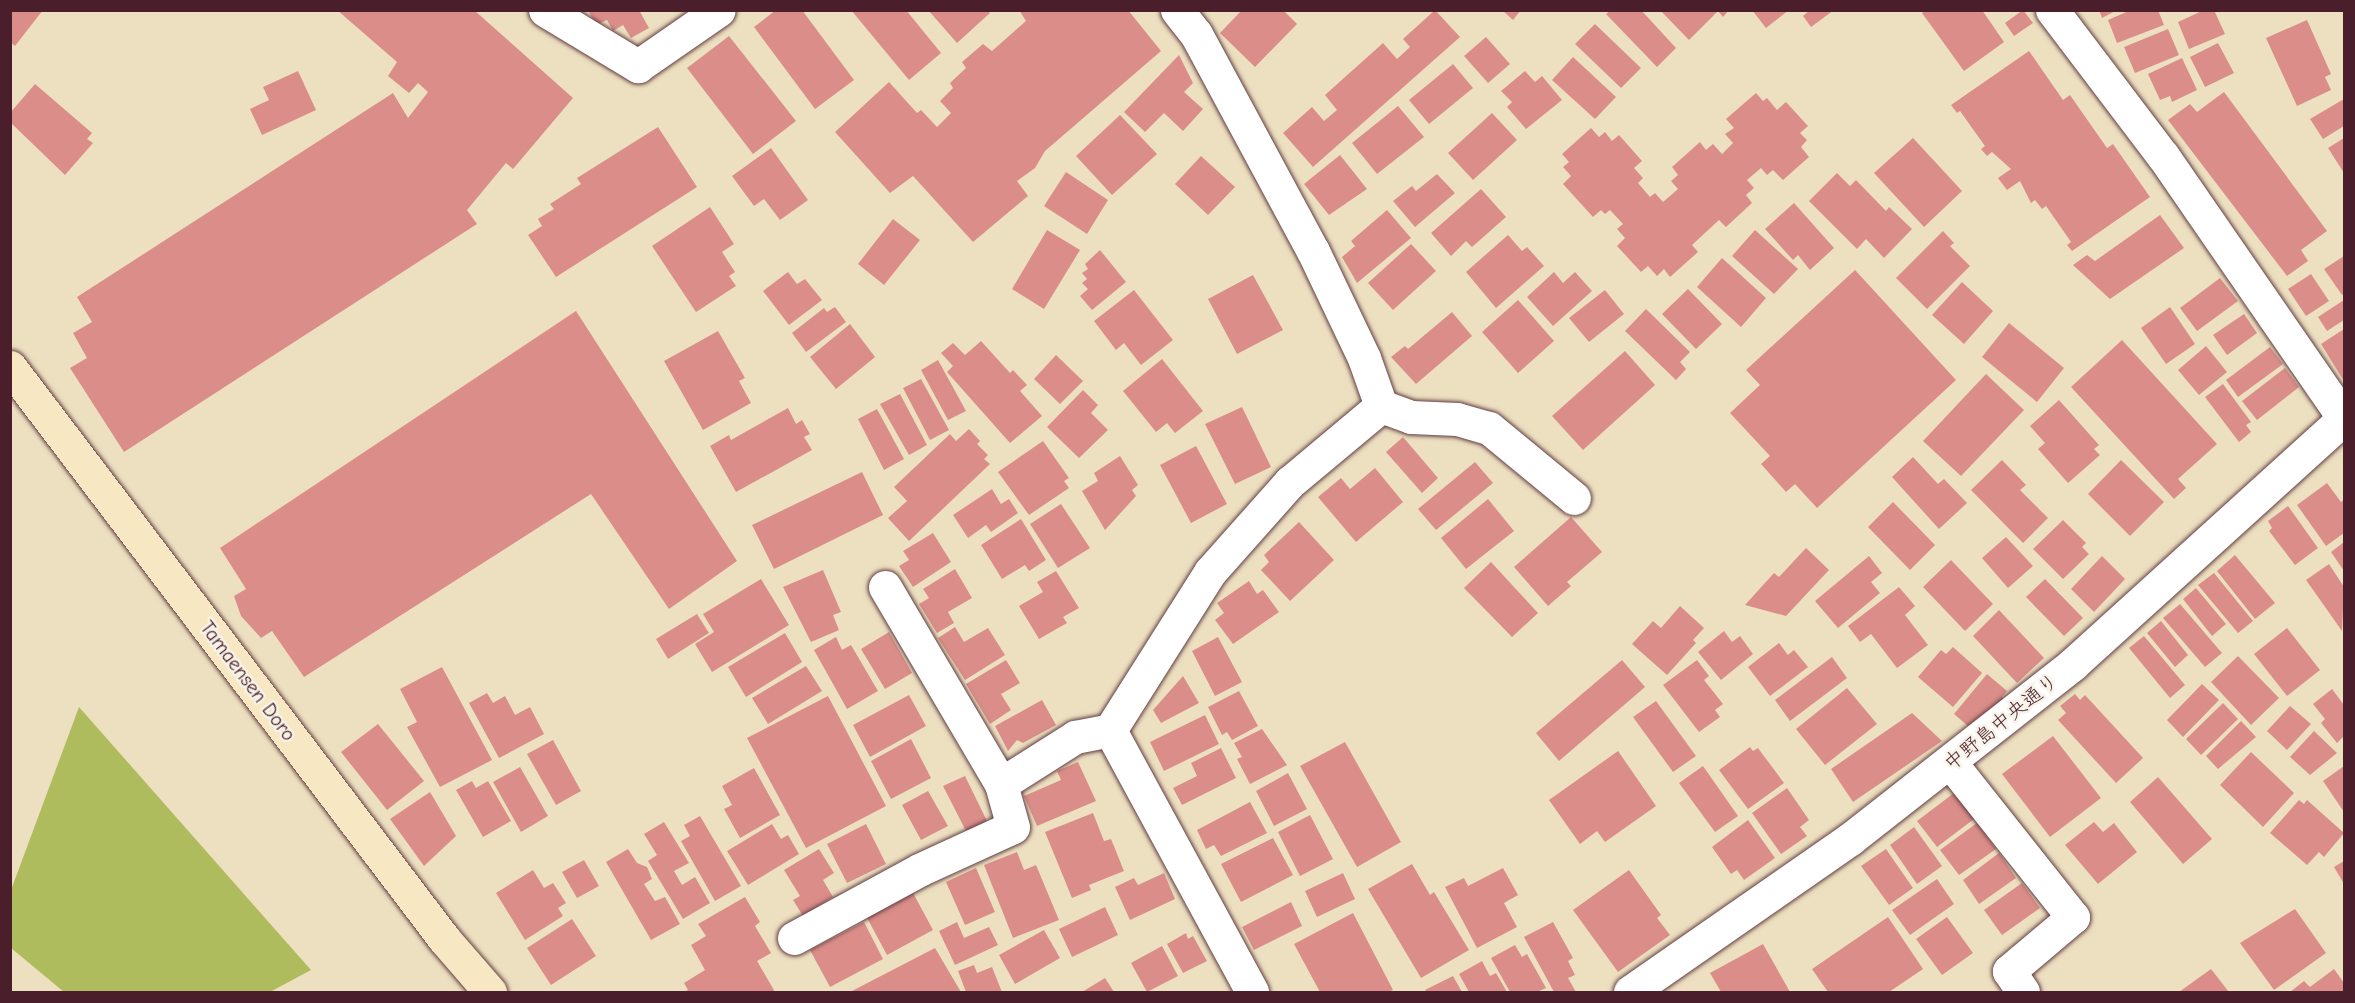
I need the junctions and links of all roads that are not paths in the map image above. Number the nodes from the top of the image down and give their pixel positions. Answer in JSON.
{"nodes":[{"id":1,"x":545,"y":10,"type":"edge"},
{"id":2,"x":719,"y":10,"type":"edge"},
{"id":3,"x":1177,"y":10,"type":"edge"},
{"id":4,"x":2052,"y":10,"type":"edge"},
{"id":5,"x":10,"y":367,"type":"edge"},
{"id":6,"x":1381,"y":406,"type":"junction"},
{"id":7,"x":2344,"y":418,"type":"edge"},
{"id":8,"x":1574,"y":498,"type":"dead end"},
{"id":9,"x":885,"y":586,"type":"dead end"},
{"id":10,"x":1110,"y":730,"type":"junction"},
{"id":11,"x":1950,"y":762,"type":"junction"},
{"id":12,"x":1001,"y":784,"type":"junction"},
{"id":13,"x":795,"y":938,"type":"dead end"},
{"id":14,"x":489,"y":993,"type":"edge"},
{"id":15,"x":1252,"y":993,"type":"edge"},
{"id":16,"x":1630,"y":993,"type":"edge"},
{"id":17,"x":2023,"y":993,"type":"edge"}],
"edges":[{"from":1,"to":2,"type":"street"},
{"from":3,"to":6,"type":"street"},
{"from":4,"to":7,"type":"street"},
{"from":5,"to":14,"type":"street","name":"Tamaensen Doro"},
{"from":6,"to":8,"type":"street"},
{"from":6,"to":10,"type":"street"},
{"from":7,"to":11,"type":"street","name":"中野島中央通り"},
{"from":9,"to":12,"type":"street"},
{"from":10,"to":12,"type":"street"},
{"from":10,"to":15,"type":"street"},
{"from":11,"to":16,"type":"street","name":"中野島中央通り"},
{"from":11,"to":17,"type":"street"},
{"from":12,"to":13,"type":"street"}]}
